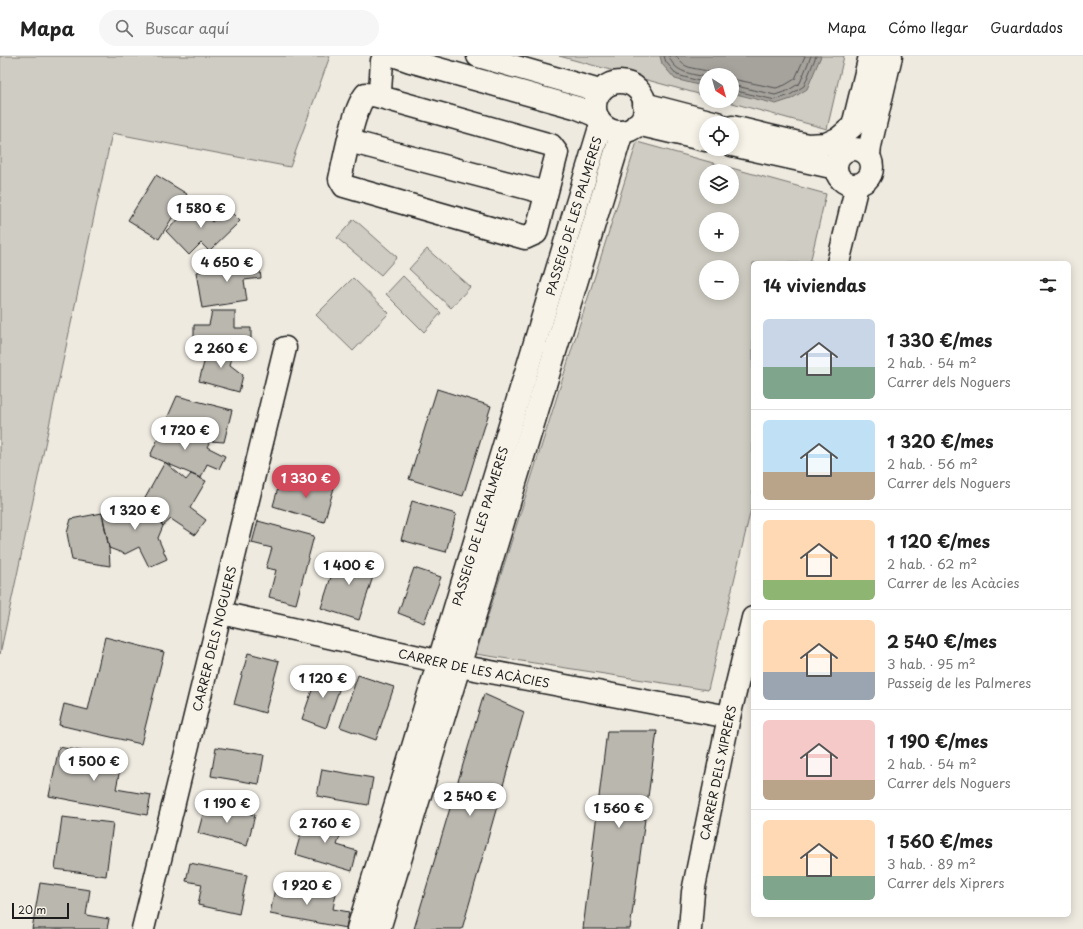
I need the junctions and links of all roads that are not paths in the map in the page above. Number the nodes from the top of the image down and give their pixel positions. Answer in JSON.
{"nodes":[{"id":1,"x":478,"y":56,"type":"edge"},
{"id":2,"x":870,"y":56,"type":"edge"},
{"id":3,"x":891,"y":56,"type":"edge"},
{"id":4,"x":387,"y":57,"type":"edge"},
{"id":5,"x":600,"y":92,"type":"junction"},
{"id":6,"x":377,"y":96,"type":"junction"},
{"id":7,"x":644,"y":104,"type":"junction"},
{"id":8,"x":699,"y":118,"type":"edge"},
{"id":9,"x":599,"y":120,"type":"junction"},
{"id":10,"x":853,"y":126,"type":"junction"},
{"id":11,"x":630,"y":128,"type":"junction"},
{"id":12,"x":739,"y":129,"type":"edge"},
{"id":13,"x":699,"y":139,"type":"edge"},
{"id":14,"x":349,"y":141,"type":"junction"},
{"id":15,"x":739,"y":146,"type":"edge"},
{"id":16,"x":869,"y":154,"type":"junction"},
{"id":17,"x":839,"y":160,"type":"junction"},
{"id":18,"x":857,"y":185,"type":"junction"},
{"id":19,"x":546,"y":193,"type":"junction"},
{"id":20,"x":838,"y":261,"type":"edge"},
{"id":21,"x":285,"y":348,"type":"dead end"},
{"id":22,"x":221,"y":613,"type":"junction"},
{"id":23,"x":751,"y":626,"type":"edge"},
{"id":24,"x":449,"y":663,"type":"junction"},
{"id":25,"x":729,"y":717,"type":"junction"},
{"id":26,"x":143,"y":929,"type":"edge"},
{"id":27,"x":358,"y":929,"type":"edge"},
{"id":28,"x":379,"y":929,"type":"edge"},
{"id":29,"x":690,"y":929,"type":"edge"}],
"edges":[{"from":1,"to":5,"type":"street"},
{"from":2,"to":10,"type":"street"},
{"from":3,"to":16,"type":"street"},
{"from":4,"to":6,"type":"street"},
{"from":4,"to":9,"type":"street"},
{"from":5,"to":7,"type":"street"},
{"from":5,"to":9,"type":"street"},
{"from":6,"to":14,"type":"street"},
{"from":6,"to":19,"type":"street"},
{"from":7,"to":8,"type":"street"},
{"from":7,"to":11,"type":"street"},
{"from":9,"to":11,"type":"street"},
{"from":9,"to":24,"type":"street","name":"PASSEIG DE LES PALMERES"},
{"from":10,"to":12,"type":"street"},
{"from":10,"to":17,"type":"street"},
{"from":11,"to":13,"type":"street"},
{"from":11,"to":24,"type":"street","name":"PASSEIG DE LES PALMERES"},
{"from":14,"to":19,"type":"street"},
{"from":14,"to":19,"type":"street"},
{"from":15,"to":17,"type":"street"},
{"from":16,"to":17,"type":"street"},
{"from":16,"to":18,"type":"street"},
{"from":17,"to":18,"type":"street"},
{"from":18,"to":20,"type":"street"},
{"from":21,"to":22,"type":"street","name":"CARRER DELS NOGUERS"},
{"from":22,"to":24,"type":"street","name":"CARRER DE LES ACÀCIES"},
{"from":22,"to":26,"type":"street","name":"CARRER DELS NOGUERS"},
{"from":23,"to":25,"type":"street","name":"CARRER DELS XIPRERS"},
{"from":24,"to":25,"type":"street","name":"CARRER DE LES ACÀCIES"},
{"from":24,"to":27,"type":"street","name":"PASSEIG DE LES PALMERES"},
{"from":24,"to":28,"type":"street","name":"PASSEIG DE LES PALMERES"},
{"from":25,"to":29,"type":"street","name":"CARRER DELS XIPRERS"}]}
